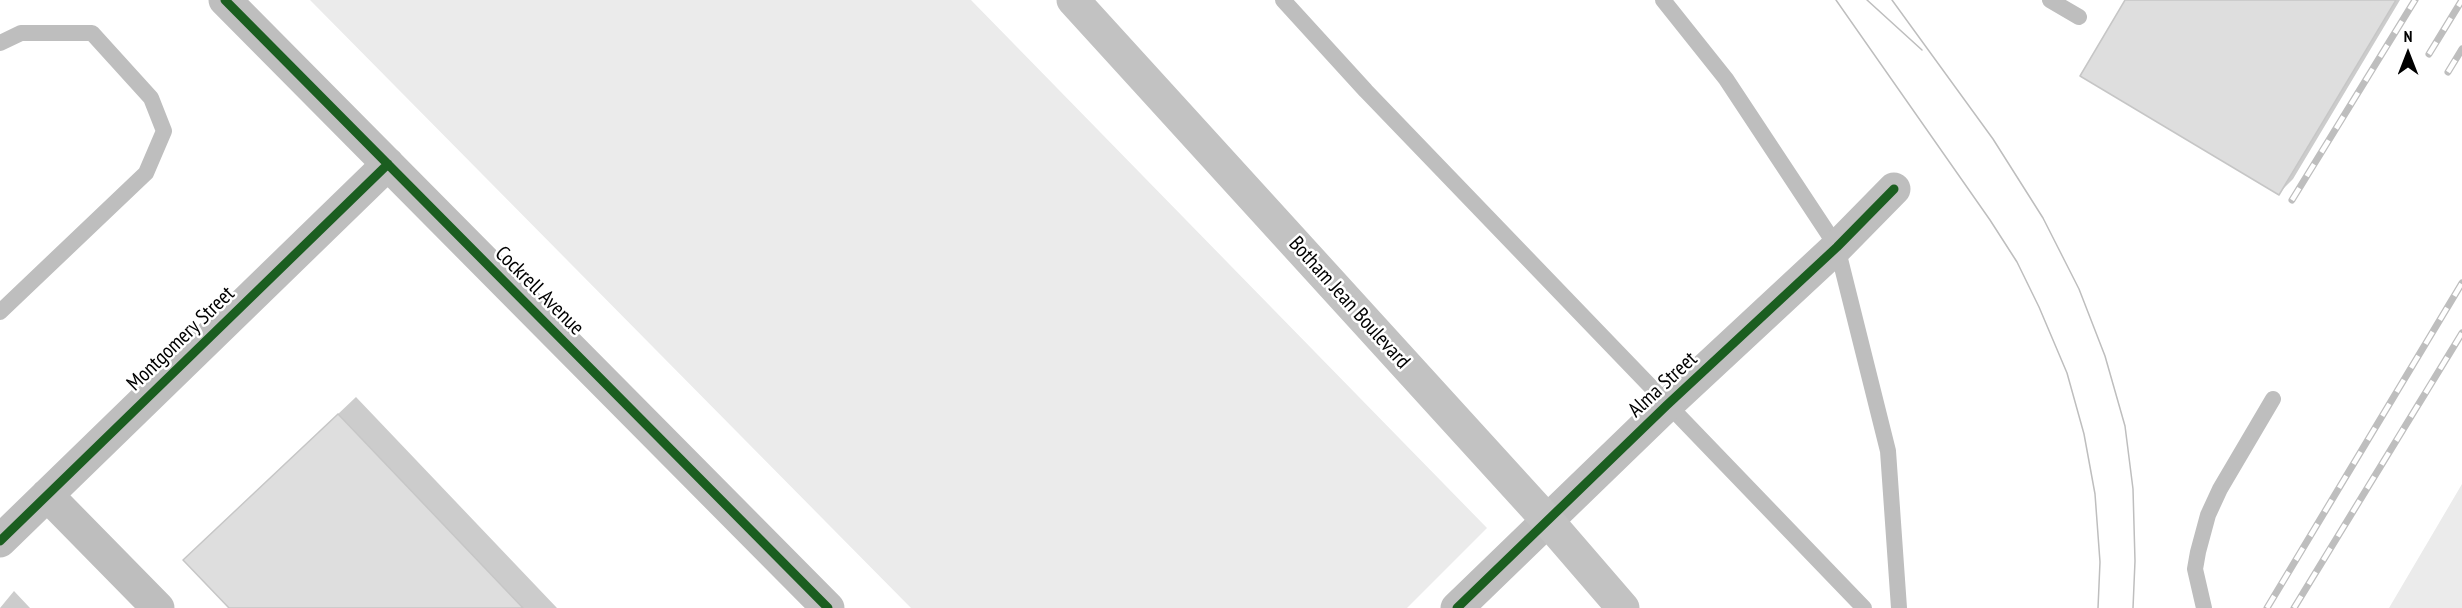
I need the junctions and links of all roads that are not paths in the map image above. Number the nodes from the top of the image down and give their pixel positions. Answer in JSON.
{"nodes":[{"id":1,"x":225,"y":0,"type":"edge"},
{"id":2,"x":1073,"y":0,"type":"edge"},
{"id":3,"x":1283,"y":0,"type":"edge"},
{"id":4,"x":1664,"y":0,"type":"edge"},
{"id":5,"x":2050,"y":0,"type":"edge"},
{"id":6,"x":2079,"y":17,"type":"dead end"},
{"id":7,"x":0,"y":43,"type":"edge"},
{"id":8,"x":388,"y":164,"type":"junction"},
{"id":9,"x":1894,"y":189,"type":"dead end"},
{"id":10,"x":1837,"y":247,"type":"junction"},
{"id":11,"x":0,"y":312,"type":"edge"},
{"id":12,"x":2273,"y":399,"type":"dead end"},
{"id":13,"x":1667,"y":405,"type":"junction"},
{"id":14,"x":47,"y":495,"type":"junction"},
{"id":15,"x":1547,"y":520,"type":"junction"},
{"id":16,"x":0,"y":541,"type":"edge"},
{"id":17,"x":158,"y":608,"type":"edge"},
{"id":18,"x":828,"y":608,"type":"edge"},
{"id":19,"x":1457,"y":608,"type":"edge"},
{"id":20,"x":1623,"y":608,"type":"edge"},
{"id":21,"x":1864,"y":608,"type":"edge"},
{"id":22,"x":1899,"y":608,"type":"edge"},
{"id":23,"x":2204,"y":608,"type":"edge"}],
"edges":[{"from":1,"to":8,"type":"street","name":"Cockrell Avenue"},
{"from":2,"to":15,"type":"main road","name":"Botham Jean Boulevard"},
{"from":3,"to":13,"type":"lane"},
{"from":4,"to":10,"type":"lane"},
{"from":5,"to":6,"type":"lane"},
{"from":7,"to":11,"type":"lane"},
{"from":8,"to":14,"type":"street","name":"Montgomery Street"},
{"from":8,"to":18,"type":"street","name":"Cockrell Avenue"},
{"from":9,"to":10,"type":"street","name":"Alma Street"},
{"from":10,"to":13,"type":"street","name":"Alma Street"},
{"from":10,"to":22,"type":"lane"},
{"from":12,"to":23,"type":"lane"},
{"from":13,"to":15,"type":"street","name":"Alma Street"},
{"from":13,"to":21,"type":"lane"},
{"from":14,"to":16,"type":"street","name":"Montgomery Street"},
{"from":14,"to":17,"type":"street"},
{"from":15,"to":19,"type":"street","name":"Alma Street"},
{"from":15,"to":20,"type":"main road","name":"Botham Jean Boulevard"}]}
